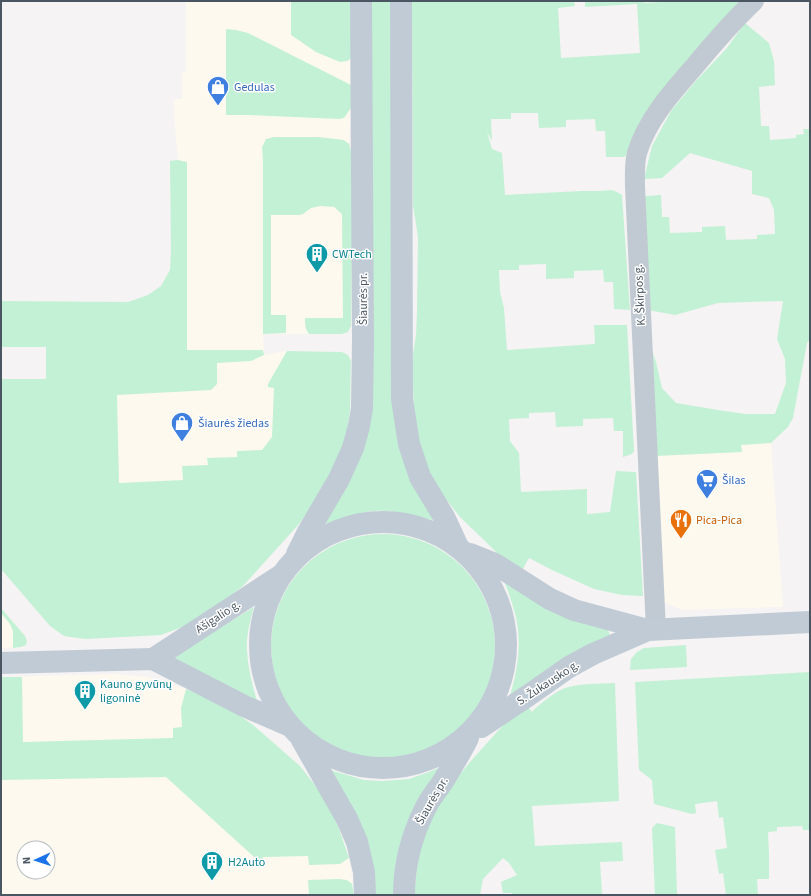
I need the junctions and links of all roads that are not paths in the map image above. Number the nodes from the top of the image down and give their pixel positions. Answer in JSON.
{"nodes":[{"id":1,"x":361,"y":1,"type":"edge"},
{"id":2,"x":401,"y":1,"type":"edge"},
{"id":3,"x":754,"y":1,"type":"edge"},
{"id":4,"x":462,"y":549,"type":"junction"},
{"id":5,"x":288,"y":566,"type":"junction"},
{"id":6,"x":810,"y":622,"type":"edge"},
{"id":7,"x":652,"y":630,"type":"junction"},
{"id":8,"x":153,"y":659,"type":"junction"},
{"id":9,"x":1,"y":663,"type":"edge"},
{"id":10,"x":294,"y":731,"type":"junction"},
{"id":11,"x":471,"y":733,"type":"junction"},
{"id":12,"x":365,"y":895,"type":"edge"},
{"id":13,"x":404,"y":895,"type":"edge"}],
"edges":[{"from":1,"to":5,"type":"main road","name":"Šiaurės pr."},
{"from":2,"to":4,"type":"main road"},
{"from":3,"to":7,"type":"street","name":"K. Škirpos g."},
{"from":4,"to":5,"type":"main road","name":"Ašigalio g."},
{"from":4,"to":7,"type":"main road","name":"S. Žukausko g."},
{"from":4,"to":11,"type":"main road"},
{"from":5,"to":8,"type":"main road","name":"Ašigalio g."},
{"from":5,"to":10,"type":"main road","name":"Šiaurės pr."},
{"from":6,"to":7,"type":"main road","name":"S. Žukausko g."},
{"from":7,"to":11,"type":"main road","name":"S. Žukausko g."},
{"from":8,"to":9,"type":"main road"},
{"from":8,"to":10,"type":"main road"},
{"from":10,"to":11,"type":"main road","name":"S. Žukausko g."},
{"from":10,"to":12,"type":"main road"},
{"from":11,"to":13,"type":"main road","name":"Šiaurės pr."}]}
